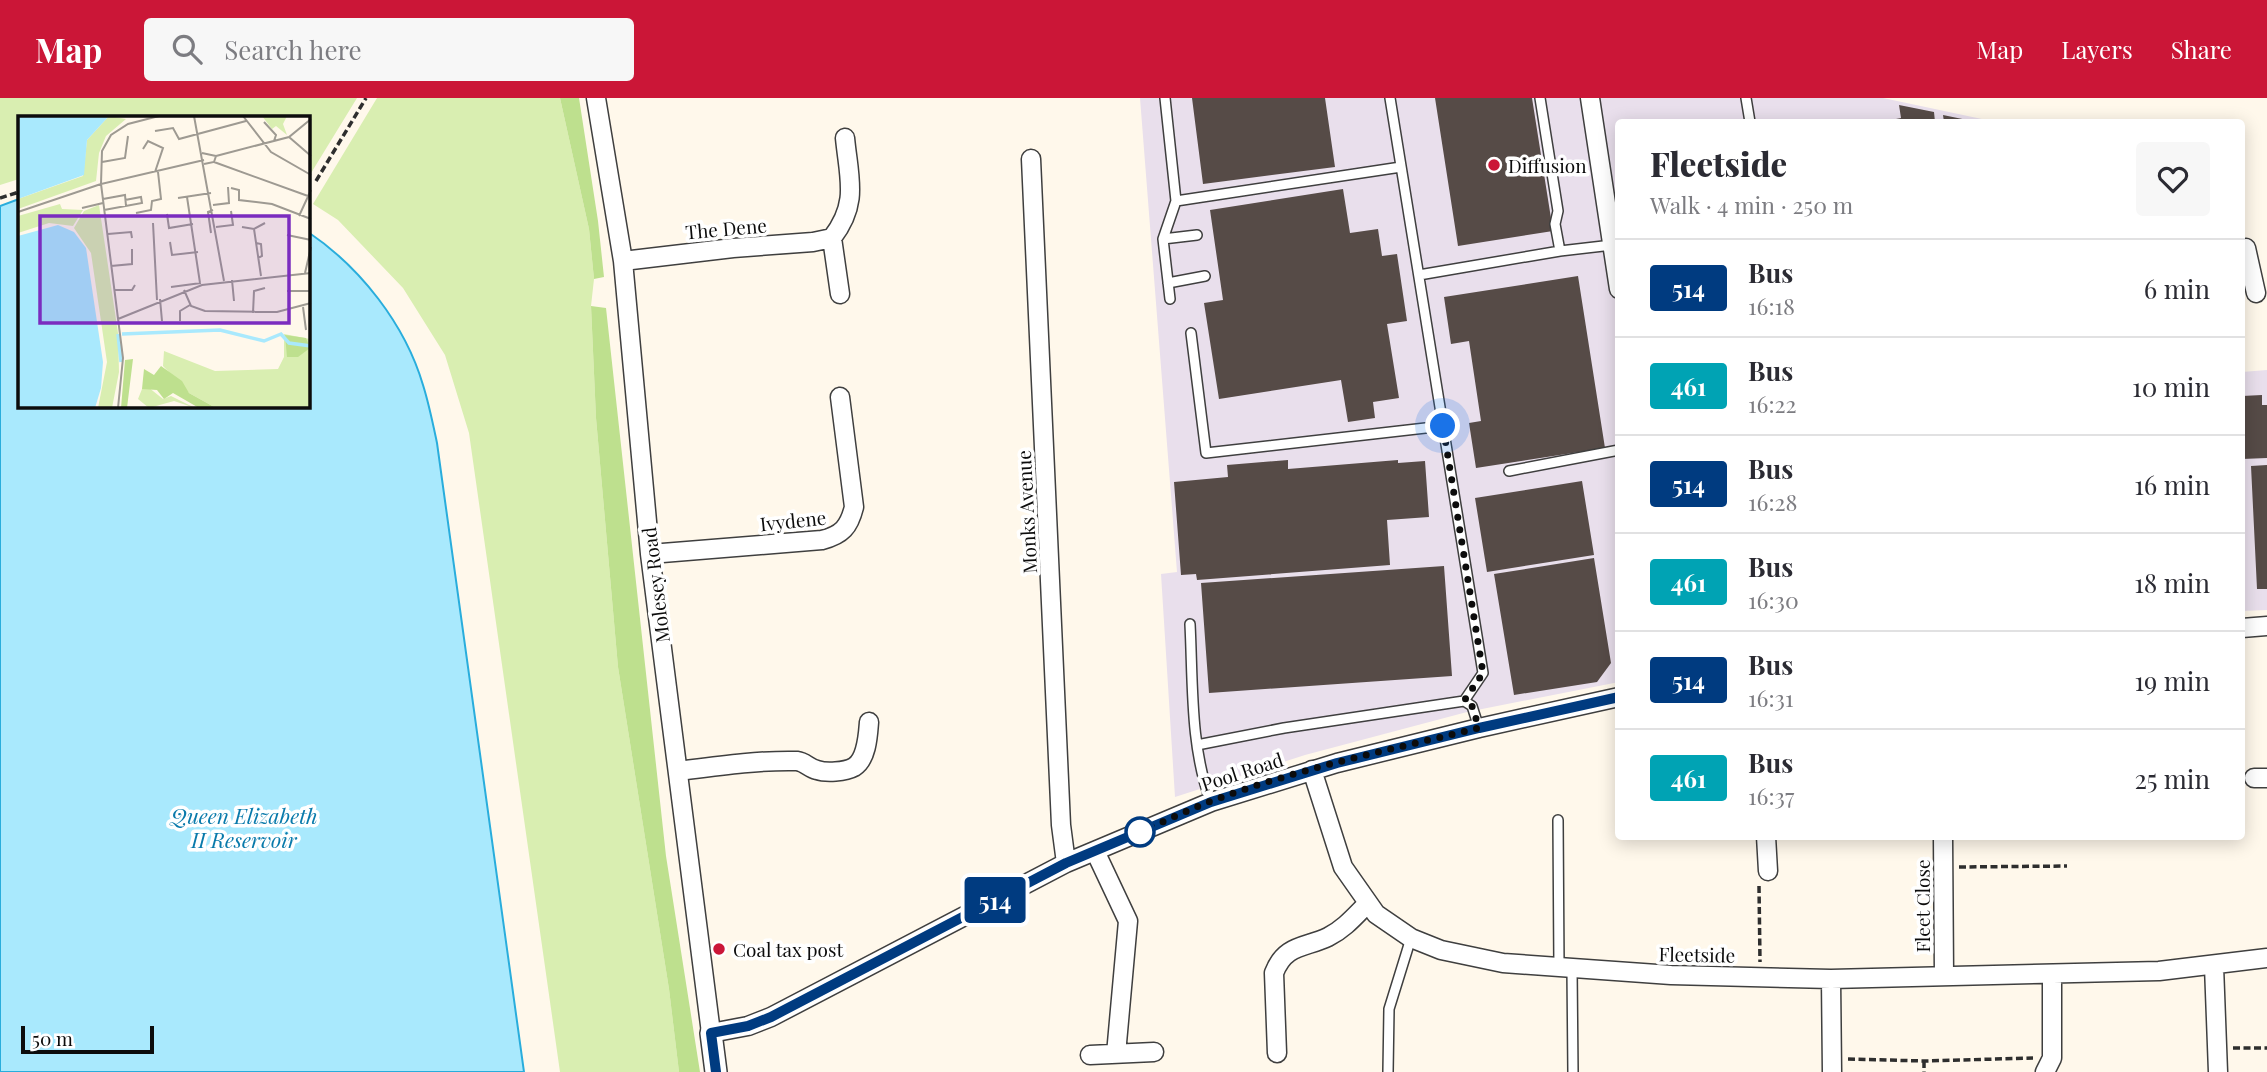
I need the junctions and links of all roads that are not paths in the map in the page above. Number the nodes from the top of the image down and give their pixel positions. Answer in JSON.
{"nodes":[{"id":1,"x":596,"y":98,"type":"edge"},
{"id":2,"x":1165,"y":98,"type":"edge"},
{"id":3,"x":1390,"y":98,"type":"edge"},
{"id":4,"x":1540,"y":98,"type":"edge"},
{"id":5,"x":1590,"y":98,"type":"edge"},
{"id":6,"x":1746,"y":98,"type":"edge"},
{"id":7,"x":1750,"y":119,"type":"edge"},
{"id":8,"x":845,"y":138,"type":"dead end"},
{"id":9,"x":1031,"y":159,"type":"dead end"},
{"id":10,"x":1401,"y":167,"type":"junction"},
{"id":11,"x":1612,"y":197,"type":"edge"},
{"id":12,"x":1176,"y":201,"type":"junction"},
{"id":13,"x":1197,"y":235,"type":"dead end"},
{"id":14,"x":832,"y":238,"type":"junction"},
{"id":15,"x":1163,"y":239,"type":"junction"},
{"id":16,"x":1612,"y":246,"type":"junction"},
{"id":17,"x":2246,"y":248,"type":"dead end"},
{"id":18,"x":1560,"y":251,"type":"junction"},
{"id":19,"x":624,"y":261,"type":"junction"},
{"id":20,"x":1615,"y":264,"type":"edge"},
{"id":21,"x":2259,"y":268,"type":"edge"},
{"id":22,"x":1419,"y":275,"type":"junction"},
{"id":23,"x":1205,"y":276,"type":"dead end"},
{"id":24,"x":1168,"y":283,"type":"junction"},
{"id":25,"x":2256,"y":293,"type":"dead end"},
{"id":26,"x":840,"y":294,"type":"dead end"},
{"id":27,"x":1170,"y":299,"type":"dead end"},
{"id":28,"x":1191,"y":333,"type":"dead end"},
{"id":29,"x":840,"y":397,"type":"dead end"},
{"id":30,"x":1443,"y":426,"type":"junction"},
{"id":31,"x":1615,"y":451,"type":"edge"},
{"id":32,"x":1510,"y":471,"type":"dead end"},
{"id":33,"x":650,"y":554,"type":"junction"},
{"id":34,"x":1190,"y":624,"type":"dead end"},
{"id":35,"x":2267,"y":626,"type":"edge"},
{"id":36,"x":2245,"y":628,"type":"edge"},
{"id":37,"x":1615,"y":698,"type":"edge"},
{"id":38,"x":1464,"y":701,"type":"junction"},
{"id":39,"x":869,"y":722,"type":"dead end"},
{"id":40,"x":1479,"y":728,"type":"junction"},
{"id":41,"x":1197,"y":745,"type":"junction"},
{"id":42,"x":1312,"y":770,"type":"junction"},
{"id":43,"x":678,"y":771,"type":"junction"},
{"id":44,"x":1211,"y":802,"type":"junction"},
{"id":45,"x":1558,"y":820,"type":"dead end"},
{"id":46,"x":1766,"y":840,"type":"edge"},
{"id":47,"x":1943,"y":840,"type":"edge"},
{"id":48,"x":1095,"y":851,"type":"junction"},
{"id":49,"x":1066,"y":863,"type":"junction"},
{"id":50,"x":1768,"y":871,"type":"road end"},
{"id":51,"x":1367,"y":904,"type":"junction"},
{"id":52,"x":1411,"y":938,"type":"junction"},
{"id":53,"x":2267,"y":958,"type":"edge"},
{"id":54,"x":2214,"y":966,"type":"junction"},
{"id":55,"x":1565,"y":969,"type":"junction"},
{"id":56,"x":2052,"y":974,"type":"junction"},
{"id":57,"x":1944,"y":976,"type":"junction"},
{"id":58,"x":1831,"y":979,"type":"junction"},
{"id":59,"x":711,"y":1033,"type":"junction"},
{"id":60,"x":1154,"y":1052,"type":"dead end"},
{"id":61,"x":1277,"y":1053,"type":"dead end"},
{"id":62,"x":1116,"y":1054,"type":"junction"},
{"id":63,"x":1090,"y":1055,"type":"dead end"},
{"id":64,"x":1832,"y":1065,"type":"edge"},
{"id":65,"x":2049,"y":1065,"type":"edge"},
{"id":66,"x":716,"y":1072,"type":"edge"},
{"id":67,"x":1388,"y":1072,"type":"edge"},
{"id":68,"x":1573,"y":1072,"type":"edge"},
{"id":69,"x":2218,"y":1072,"type":"edge"}],
"edges":[{"from":1,"to":19,"type":"street","name":"Molesey Road"},
{"from":2,"to":12,"type":"lane"},
{"from":3,"to":10,"type":"lane"},
{"from":4,"to":18,"type":"lane"},
{"from":5,"to":11,"type":"street"},
{"from":6,"to":7,"type":"lane"},
{"from":8,"to":14,"type":"street"},
{"from":9,"to":49,"type":"street","name":"Monks Avenue"},
{"from":10,"to":12,"type":"lane"},
{"from":10,"to":22,"type":"lane"},
{"from":11,"to":16,"type":"street"},
{"from":12,"to":15,"type":"lane"},
{"from":13,"to":15,"type":"lane"},
{"from":14,"to":19,"type":"street","name":"The Dene"},
{"from":14,"to":26,"type":"street"},
{"from":15,"to":24,"type":"lane"},
{"from":16,"to":18,"type":"lane"},
{"from":16,"to":20,"type":"street"},
{"from":17,"to":21,"type":"street"},
{"from":18,"to":22,"type":"lane"},
{"from":19,"to":33,"type":"street","name":"Molesey Road"},
{"from":21,"to":25,"type":"street"},
{"from":22,"to":30,"type":"lane"},
{"from":23,"to":24,"type":"lane"},
{"from":24,"to":27,"type":"lane"},
{"from":28,"to":30,"type":"lane"},
{"from":29,"to":33,"type":"street","name":"Ivydene"},
{"from":30,"to":38,"type":"lane"},
{"from":31,"to":32,"type":"lane"},
{"from":33,"to":43,"type":"street","name":"Molesey Road"},
{"from":34,"to":41,"type":"lane"},
{"from":35,"to":36,"type":"street"},
{"from":37,"to":40,"type":"street","name":"Pool Road"},
{"from":38,"to":40,"type":"lane"},
{"from":38,"to":41,"type":"lane"},
{"from":39,"to":43,"type":"street"},
{"from":40,"to":42,"type":"street","name":"Pool Road"},
{"from":41,"to":44,"type":"lane"},
{"from":42,"to":44,"type":"street","name":"Pool Road"},
{"from":42,"to":51,"type":"street","name":"Fleetside"},
{"from":43,"to":59,"type":"street","name":"Molesey Road"},
{"from":44,"to":48,"type":"street","name":"Pool Road"},
{"from":45,"to":55,"type":"lane"},
{"from":46,"to":50,"type":"street"},
{"from":47,"to":57,"type":"street","name":"Fleet Close"},
{"from":48,"to":49,"type":"street","name":"Pool Road"},
{"from":48,"to":62,"type":"street"},
{"from":49,"to":59,"type":"street","name":"Pool Road"},
{"from":51,"to":52,"type":"street","name":"Fleetside"},
{"from":51,"to":61,"type":"street"},
{"from":52,"to":55,"type":"street","name":"Fleetside"},
{"from":52,"to":67,"type":"lane"},
{"from":53,"to":54,"type":"street","name":"Fleetside"},
{"from":54,"to":56,"type":"street","name":"Fleetside"},
{"from":54,"to":69,"type":"street"},
{"from":55,"to":58,"type":"street","name":"Fleetside"},
{"from":55,"to":68,"type":"lane"},
{"from":56,"to":57,"type":"street","name":"Fleetside"},
{"from":56,"to":65,"type":"street"},
{"from":57,"to":58,"type":"street","name":"Fleetside"},
{"from":58,"to":64,"type":"street"},
{"from":59,"to":66,"type":"street","name":"Molesey Road"},
{"from":60,"to":62,"type":"street"},
{"from":62,"to":63,"type":"street"}]}
